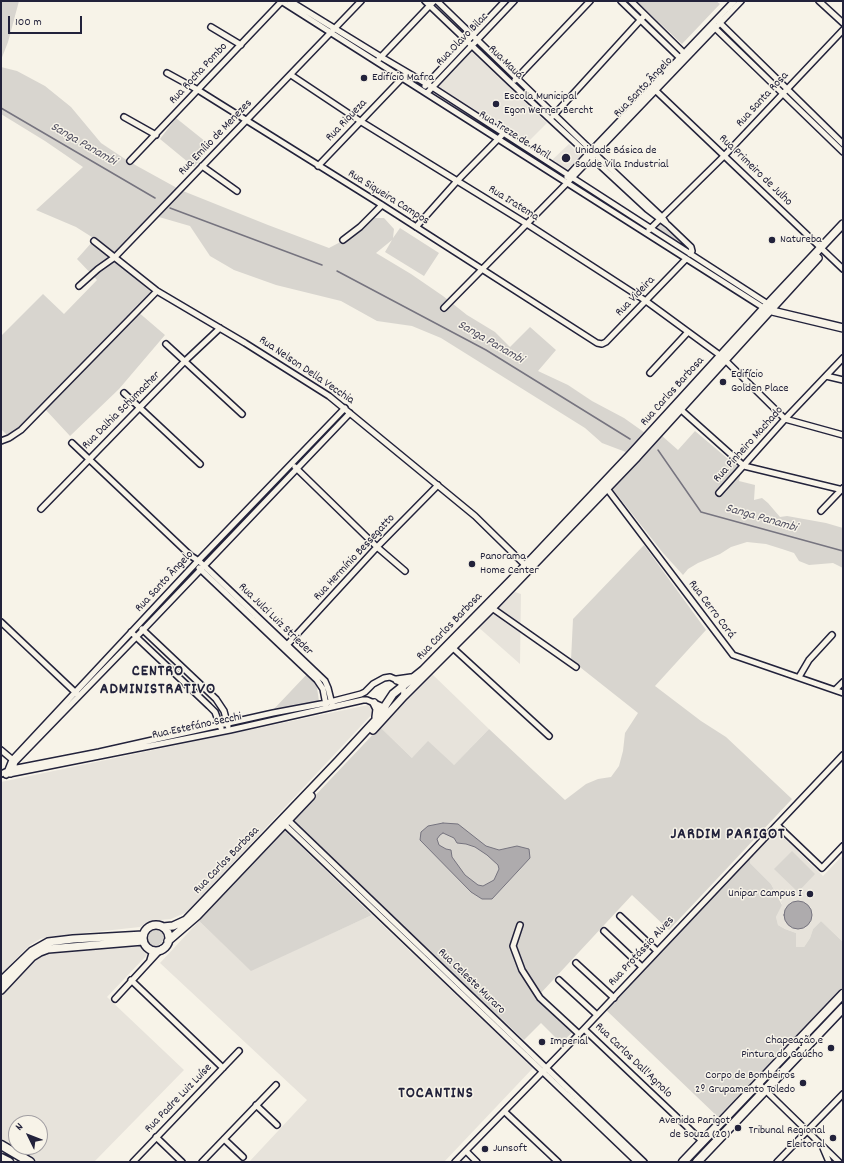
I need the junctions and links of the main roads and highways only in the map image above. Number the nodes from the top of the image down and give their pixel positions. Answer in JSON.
{"nodes":[{"id":1,"x":843,"y":994,"type":"edge"},
{"id":2,"x":843,"y":1008,"type":"edge"},
{"id":3,"x":757,"y":1084,"type":"junction"},
{"id":4,"x":742,"y":1114,"type":"junction"},
{"id":5,"x":1,"y":1145,"type":"edge"},
{"id":6,"x":1,"y":1158,"type":"edge"},
{"id":7,"x":9,"y":1162,"type":"edge"},
{"id":8,"x":30,"y":1162,"type":"edge"},
{"id":9,"x":683,"y":1162,"type":"edge"},
{"id":10,"x":696,"y":1162,"type":"edge"}],
"edges":[{"from":1,"to":3,"type":"main road"},
{"from":2,"to":4,"type":"main road"},
{"from":3,"to":4,"type":"main road"},
{"from":3,"to":9,"type":"main road"},
{"from":4,"to":10,"type":"main road"},
{"from":5,"to":8,"type":"main road"},
{"from":6,"to":7,"type":"main road"}]}
